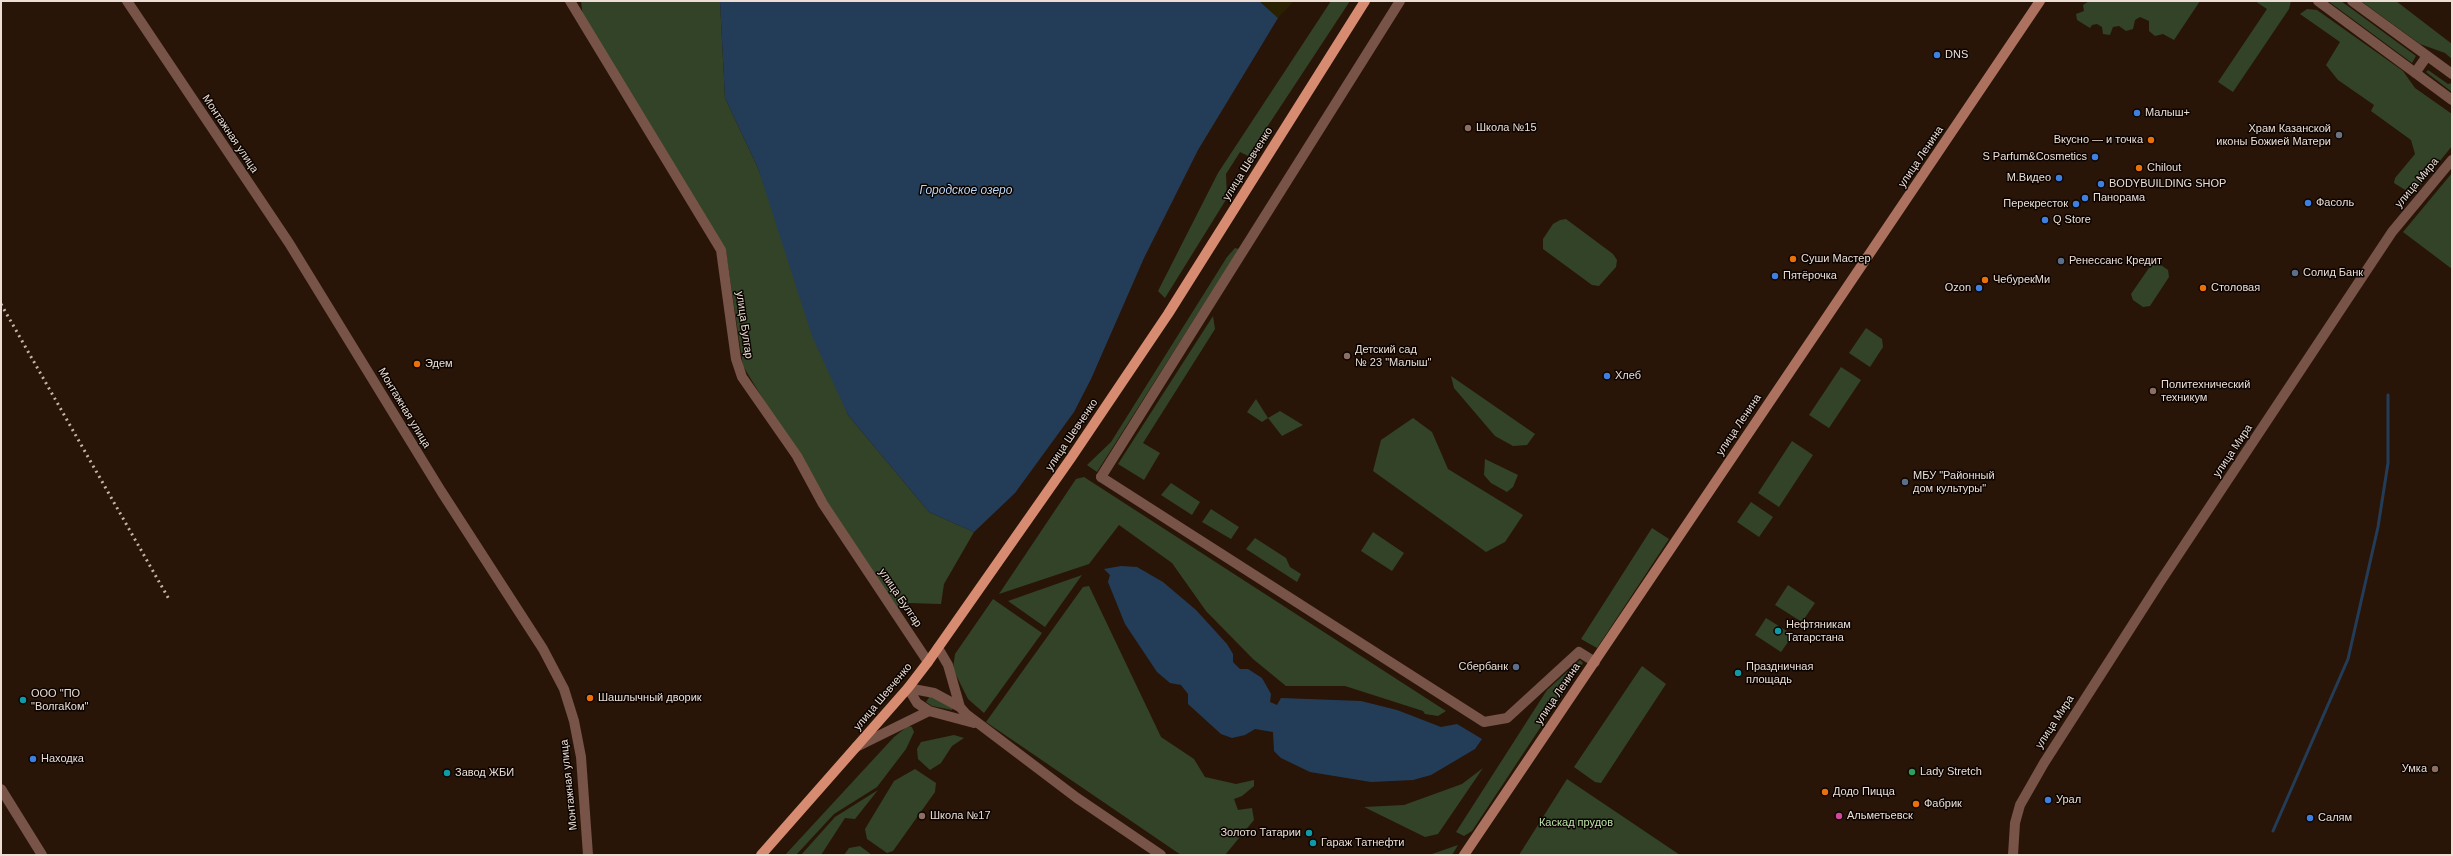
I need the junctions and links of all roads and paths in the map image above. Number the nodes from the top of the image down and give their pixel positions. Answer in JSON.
{"nodes":[{"id":1,"x":127,"y":1,"type":"edge"},
{"id":2,"x":570,"y":1,"type":"edge"},
{"id":3,"x":1365,"y":1,"type":"edge"},
{"id":4,"x":1400,"y":1,"type":"edge"},
{"id":5,"x":2044,"y":1,"type":"edge"},
{"id":6,"x":2318,"y":1,"type":"edge"},
{"id":7,"x":2352,"y":1,"type":"edge"},
{"id":8,"x":2037,"y":5,"type":"edge"},
{"id":9,"x":2427,"y":56,"type":"junction"},
{"id":10,"x":2415,"y":73,"type":"junction"},
{"id":11,"x":2452,"y":74,"type":"edge"},
{"id":12,"x":2452,"y":100,"type":"edge"},
{"id":13,"x":2452,"y":160,"type":"edge"},
{"id":14,"x":938,"y":648,"type":"junction"},
{"id":15,"x":928,"y":662,"type":"junction"},
{"id":16,"x":1595,"y":662,"type":"junction"},
{"id":17,"x":908,"y":688,"type":"junction"},
{"id":18,"x":960,"y":707,"type":"junction"},
{"id":19,"x":929,"y":711,"type":"junction"},
{"id":20,"x":976,"y":724,"type":"junction"},
{"id":21,"x":856,"y":747,"type":"junction"},
{"id":22,"x":1,"y":789,"type":"edge"},
{"id":23,"x":42,"y":855,"type":"edge"},
{"id":24,"x":588,"y":855,"type":"edge"},
{"id":25,"x":761,"y":855,"type":"edge"},
{"id":26,"x":1161,"y":855,"type":"edge"},
{"id":27,"x":1464,"y":855,"type":"edge"},
{"id":28,"x":2013,"y":855,"type":"edge"}],
"edges":[{"from":1,"to":24,"type":"street","name":"Монтажная улица"},
{"from":2,"to":15,"type":"street","name":"улица Булгар"},
{"from":3,"to":14,"type":"main road","name":"улица Шевченко"},
{"from":4,"to":16,"type":"street"},
{"from":5,"to":8,"type":"main road","name":"улица Ленина"},
{"from":6,"to":10,"type":"street"},
{"from":7,"to":9,"type":"street"},
{"from":8,"to":16,"type":"main road","name":"улица Ленина"},
{"from":9,"to":10,"type":"street"},
{"from":9,"to":11,"type":"street"},
{"from":10,"to":12,"type":"street"},
{"from":13,"to":28,"type":"street","name":"улица Мира"},
{"from":14,"to":15,"type":"main road","name":"улица Шевченко"},
{"from":14,"to":18,"type":"street"},
{"from":15,"to":17,"type":"main road","name":"улица Шевченко"},
{"from":16,"to":27,"type":"main road","name":"улица Ленина"},
{"from":17,"to":18,"type":"street"},
{"from":17,"to":19,"type":"street"},
{"from":17,"to":21,"type":"main road","name":"улица Шевченко"},
{"from":18,"to":20,"type":"street"},
{"from":19,"to":20,"type":"street"},
{"from":19,"to":21,"type":"street"},
{"from":20,"to":26,"type":"street"},
{"from":21,"to":25,"type":"main road","name":"улица Шевченко"},
{"from":22,"to":23,"type":"street"}]}
